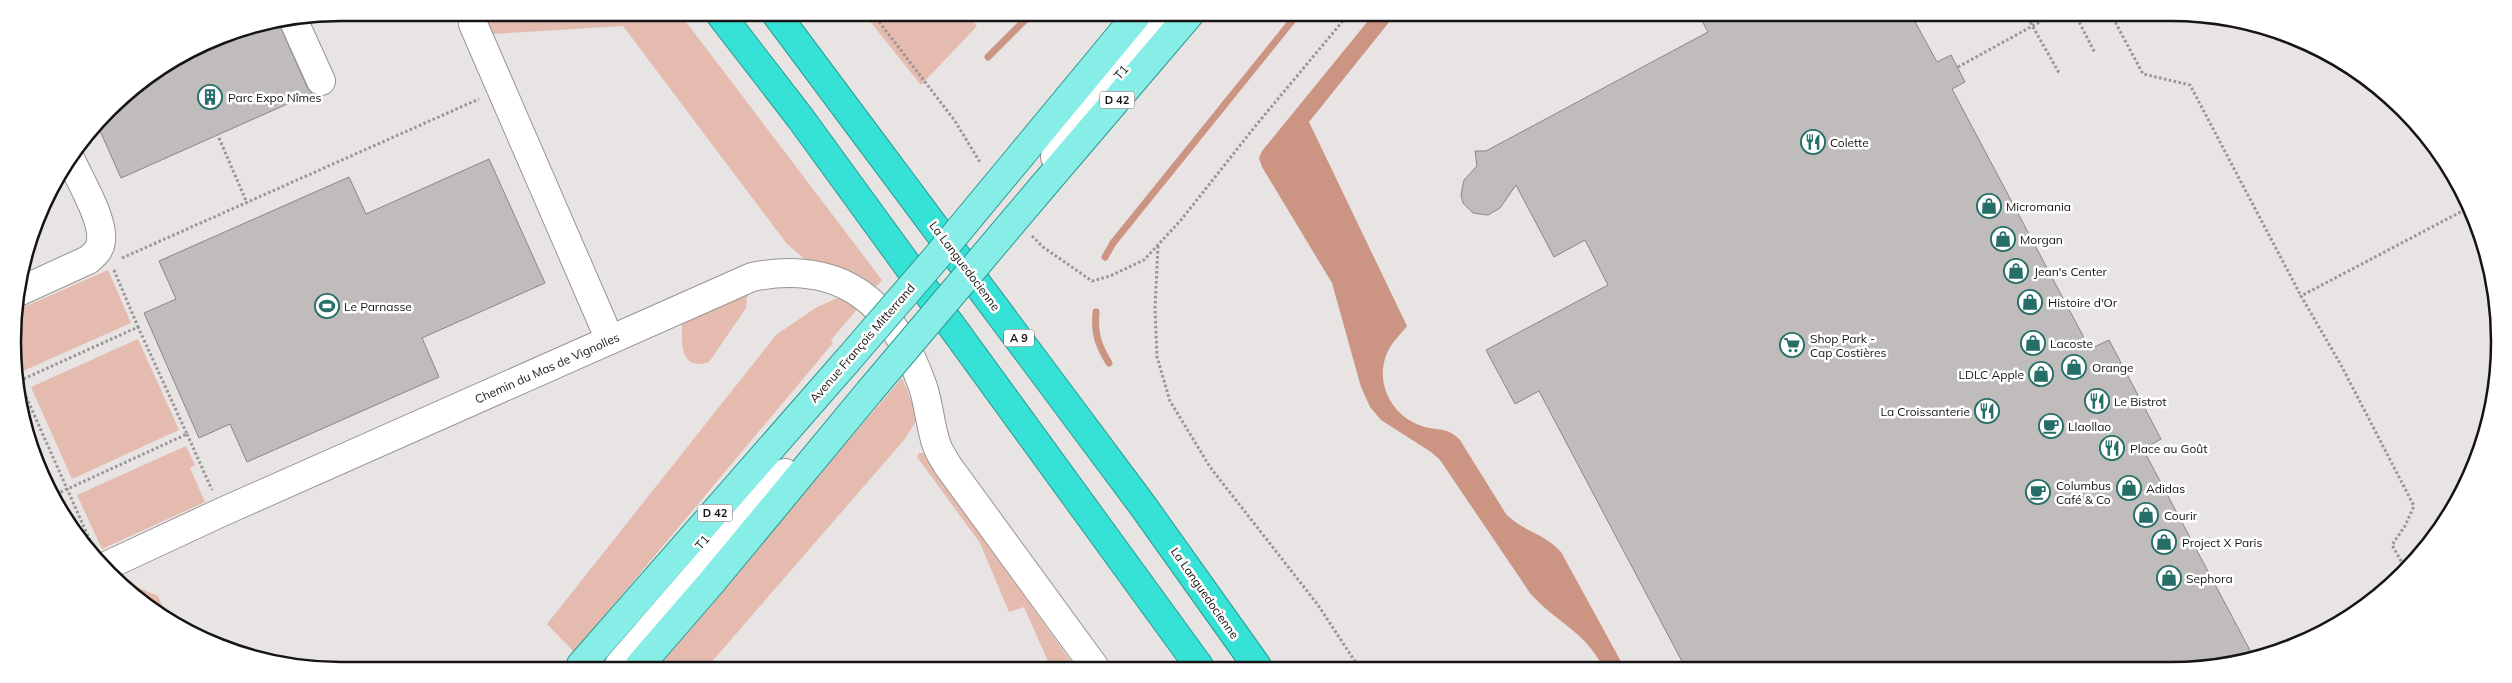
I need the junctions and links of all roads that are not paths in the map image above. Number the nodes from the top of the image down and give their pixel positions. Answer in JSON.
{"nodes":[{"id":1,"x":725,"y":21,"type":"edge"},
{"id":2,"x":781,"y":21,"type":"edge"},
{"id":3,"x":1133,"y":21,"type":"edge"},
{"id":4,"x":1146,"y":21,"type":"edge"},
{"id":5,"x":1164,"y":21,"type":"edge"},
{"id":6,"x":1183,"y":21,"type":"edge"},
{"id":7,"x":473,"y":24,"type":"dead end"},
{"id":8,"x":295,"y":25,"type":"edge"},
{"id":9,"x":321,"y":81,"type":"dead end"},
{"id":10,"x":74,"y":166,"type":"edge"},
{"id":11,"x":1032,"y":170,"type":"junction"},
{"id":12,"x":26,"y":289,"type":"edge"},
{"id":13,"x":610,"y":340,"type":"junction"},
{"id":14,"x":856,"y":378,"type":"junction"},
{"id":15,"x":104,"y":556,"type":"edge"},
{"id":16,"x":584,"y":662,"type":"edge"},
{"id":17,"x":599,"y":662,"type":"edge"},
{"id":18,"x":621,"y":662,"type":"edge"},
{"id":19,"x":643,"y":662,"type":"edge"},
{"id":20,"x":1091,"y":662,"type":"edge"},
{"id":21,"x":1197,"y":662,"type":"edge"},
{"id":22,"x":1254,"y":662,"type":"edge"}],
"edges":[{"from":1,"to":21,"type":"highway"},
{"from":2,"to":22,"type":"highway","name":"La Languedocienne","number":"A 9"},
{"from":3,"to":11,"type":"main road","name":"Avenue François Mitterrand","number":"D 42"},
{"from":4,"to":11,"type":"street","name":"T1","number":"T1"},
{"from":5,"to":11,"type":"street","name":"T1","number":"T1"},
{"from":6,"to":11,"type":"main road","name":"Avenue François Mitterrand","number":"D 42"},
{"from":7,"to":13,"type":"street"},
{"from":8,"to":9,"type":"street"},
{"from":10,"to":12,"type":"street"},
{"from":11,"to":14,"type":"main road","name":"Avenue François Mitterrand","number":"D 42","bridge":true},
{"from":11,"to":14,"type":"main road","name":"Avenue François Mitterrand","number":"D 42","bridge":true},
{"from":13,"to":15,"type":"street","name":"Chemin du Mas de Vignolles"},
{"from":13,"to":20,"type":"street","name":"Chemin du Mas de Vignolles"},
{"from":14,"to":16,"type":"main road","name":"Avenue François Mitterrand","number":"D 42"},
{"from":14,"to":17,"type":"street","name":"T1","number":"T1"},
{"from":14,"to":18,"type":"street","name":"T1","number":"T1"},
{"from":14,"to":19,"type":"main road","name":"Avenue François Mitterrand","number":"D 42"}]}
